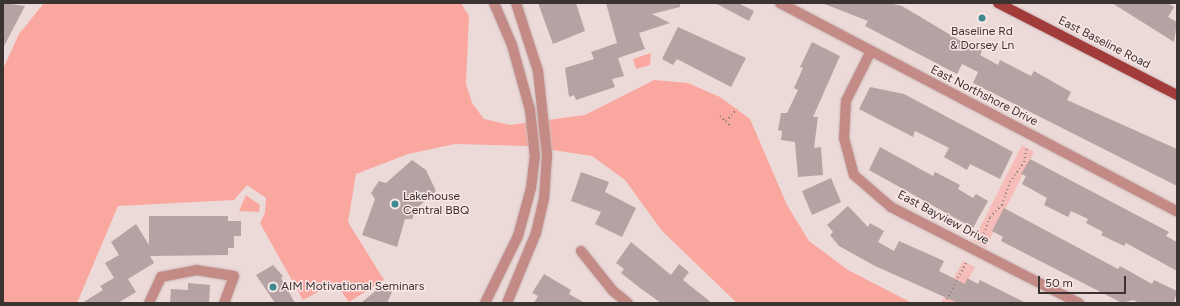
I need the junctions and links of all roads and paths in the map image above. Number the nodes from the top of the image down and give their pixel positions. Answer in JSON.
{"nodes":[{"id":1,"x":494,"y":3,"type":"edge"},
{"id":2,"x":516,"y":3,"type":"edge"},
{"id":3,"x":780,"y":3,"type":"edge"},
{"id":4,"x":998,"y":3,"type":"edge"},
{"id":5,"x":871,"y":51,"type":"junction"},
{"id":6,"x":1177,"y":95,"type":"edge"},
{"id":7,"x":736,"y":109,"type":"dead end"},
{"id":8,"x":720,"y":116,"type":"dead end"},
{"id":9,"x":726,"y":121,"type":"junction"},
{"id":10,"x":732,"y":127,"type":"dead end"},
{"id":11,"x":1027,"y":147,"type":"dead end"},
{"id":12,"x":1177,"y":211,"type":"edge"},
{"id":13,"x":976,"y":251,"type":"junction"},
{"id":14,"x":581,"y":252,"type":"dead end"},
{"id":15,"x":967,"y":261,"type":"dead end"},
{"id":16,"x":149,"y":303,"type":"edge"},
{"id":17,"x":224,"y":303,"type":"edge"},
{"id":18,"x":485,"y":303,"type":"edge"},
{"id":19,"x":507,"y":303,"type":"edge"},
{"id":20,"x":628,"y":303,"type":"edge"},
{"id":21,"x":945,"y":303,"type":"edge"},
{"id":22,"x":1079,"y":303,"type":"edge"}],
"edges":[{"from":1,"to":18,"type":"street"},
{"from":2,"to":19,"type":"street"},
{"from":3,"to":5,"type":"street","name":"East Northshore Drive"},
{"from":4,"to":6,"type":"main road","name":"East Baseline Road"},
{"from":5,"to":12,"type":"street","name":"East Northshore Drive"},
{"from":5,"to":13,"type":"street","name":"East Bayview Drive"},
{"from":7,"to":9,"type":"path"},
{"from":8,"to":9,"type":"path"},
{"from":9,"to":10,"type":"path"},
{"from":11,"to":13,"type":"path"},
{"from":13,"to":22,"type":"street","name":"East Bayview Drive"},
{"from":14,"to":20,"type":"street"},
{"from":15,"to":21,"type":"path"},
{"from":16,"to":17,"type":"street"}]}
